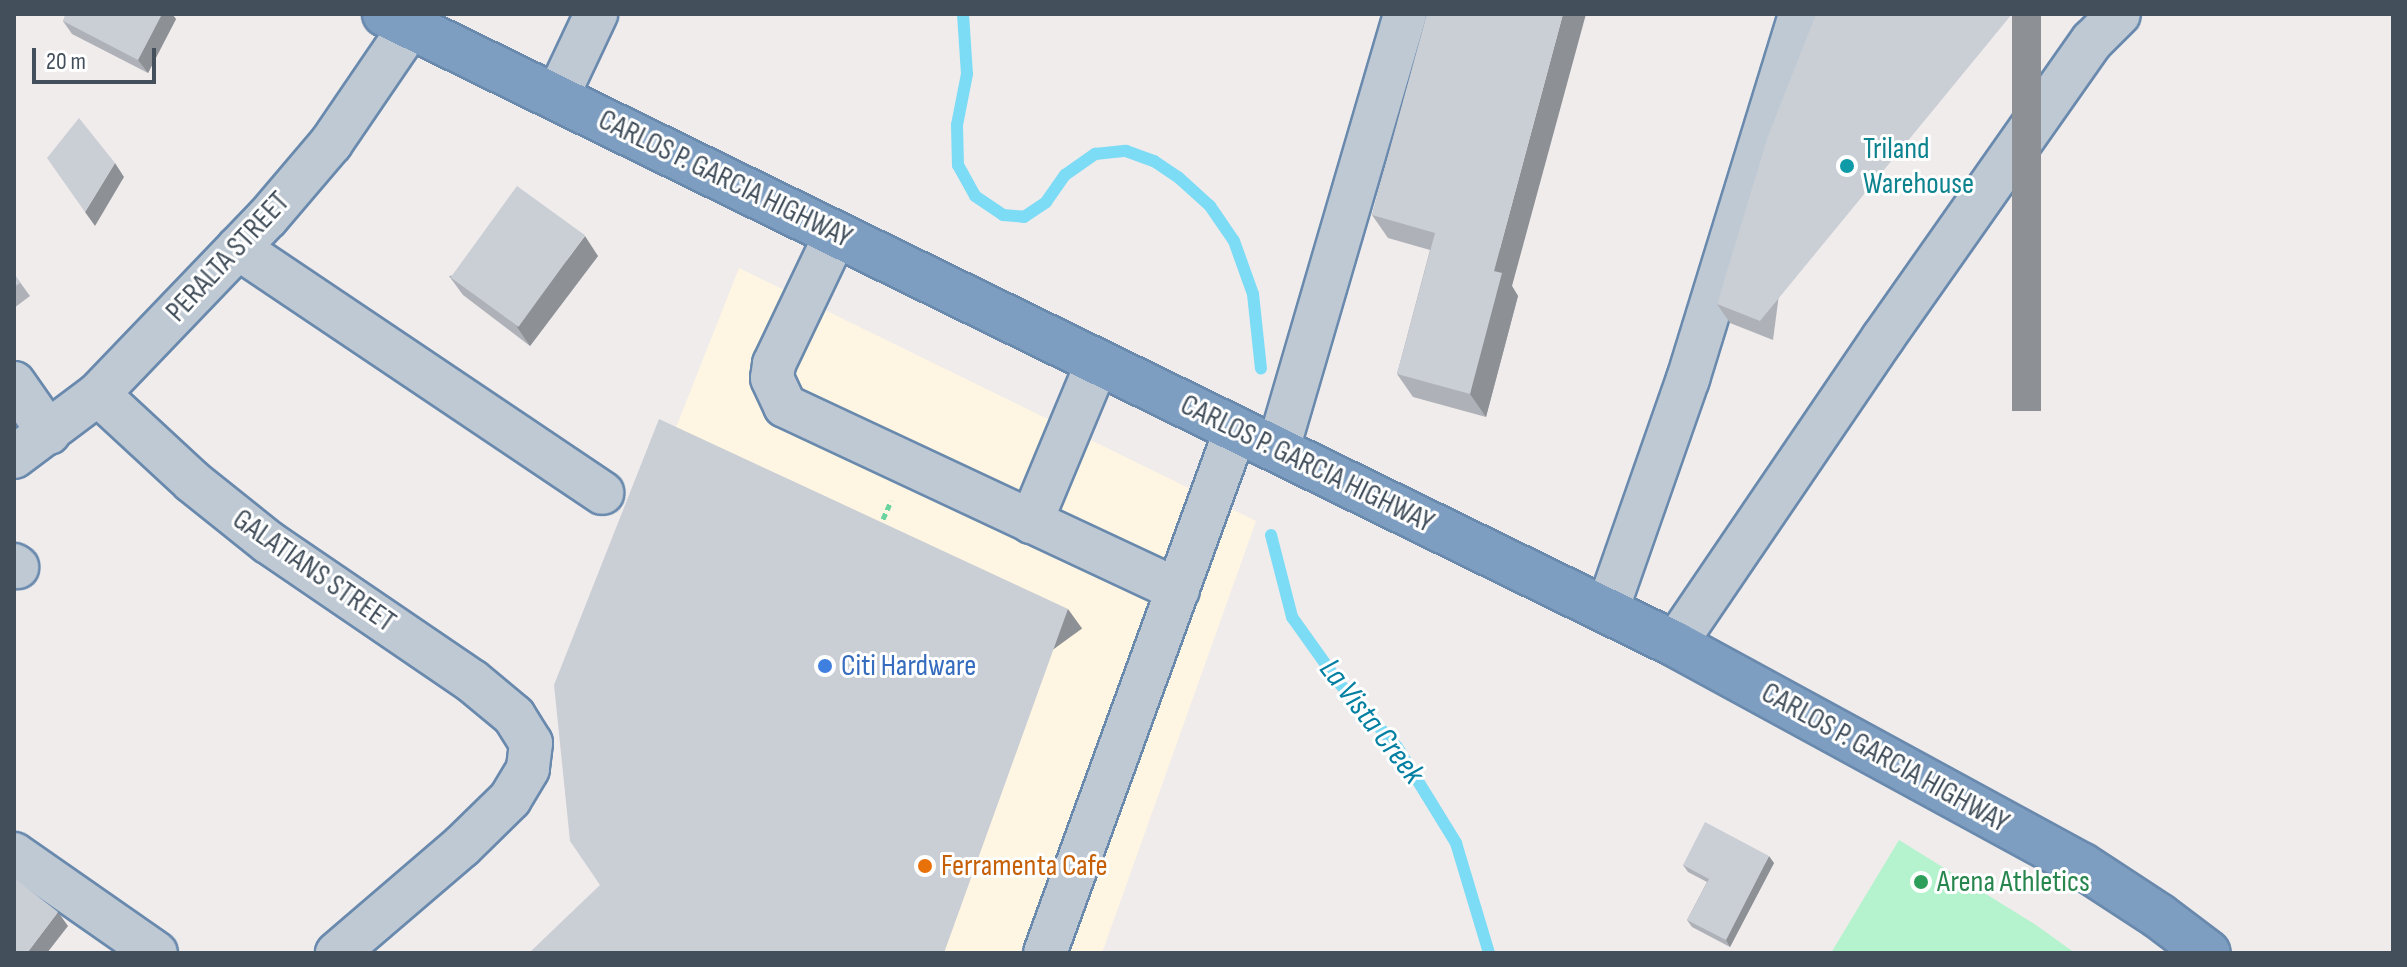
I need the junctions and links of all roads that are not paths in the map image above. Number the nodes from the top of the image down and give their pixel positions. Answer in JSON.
{"nodes":[{"id":1,"x":596,"y":14,"type":"edge"},
{"id":2,"x":1405,"y":14,"type":"edge"},
{"id":3,"x":1800,"y":14,"type":"edge"},
{"id":4,"x":2119,"y":14,"type":"edge"},
{"id":5,"x":405,"y":18,"type":"edge"},
{"id":6,"x":557,"y":97,"type":"junction"},
{"id":7,"x":836,"y":234,"type":"junction"},
{"id":8,"x":238,"y":248,"type":"junction"},
{"id":9,"x":1098,"y":361,"type":"junction"},
{"id":10,"x":14,"y":383,"type":"edge"},
{"id":11,"x":98,"y":394,"type":"junction"},
{"id":12,"x":1236,"y":429,"type":"junction"},
{"id":13,"x":49,"y":433,"type":"junction"},
{"id":14,"x":1278,"y":449,"type":"junction"},
{"id":15,"x":14,"y":457,"type":"edge"},
{"id":16,"x":602,"y":493,"type":"dead end"},
{"id":17,"x":1031,"y":522,"type":"junction"},
{"id":18,"x":1178,"y":590,"type":"junction"},
{"id":19,"x":1607,"y":610,"type":"junction"},
{"id":20,"x":1675,"y":644,"type":"junction"},
{"id":21,"x":14,"y":854,"type":"edge"},
{"id":22,"x":156,"y":953,"type":"edge"},
{"id":23,"x":337,"y":953,"type":"edge"},
{"id":24,"x":1045,"y":953,"type":"edge"},
{"id":25,"x":2208,"y":953,"type":"edge"}],
"edges":[{"from":1,"to":6,"type":"street"},
{"from":2,"to":14,"type":"street"},
{"from":3,"to":19,"type":"street"},
{"from":4,"to":20,"type":"street"},
{"from":5,"to":6,"type":"highway","name":"CARLOS P. GARCIA HIGHWAY"},
{"from":5,"to":8,"type":"street","name":"PERALTA STREET"},
{"from":6,"to":7,"type":"highway","name":"CARLOS P. GARCIA HIGHWAY"},
{"from":7,"to":9,"type":"highway","name":"CARLOS P. GARCIA HIGHWAY"},
{"from":7,"to":17,"type":"street"},
{"from":8,"to":11,"type":"street","name":"PERALTA STREET"},
{"from":8,"to":16,"type":"street"},
{"from":9,"to":12,"type":"highway","name":"CARLOS P. GARCIA HIGHWAY"},
{"from":9,"to":17,"type":"street"},
{"from":10,"to":13,"type":"street"},
{"from":11,"to":13,"type":"street","name":"PERALTA STREET"},
{"from":11,"to":23,"type":"street","name":"GALATIANS STREET"},
{"from":12,"to":14,"type":"highway","name":"CARLOS P. GARCIA HIGHWAY"},
{"from":12,"to":18,"type":"street"},
{"from":13,"to":15,"type":"street","name":"PERALTA STREET"},
{"from":14,"to":19,"type":"highway","name":"CARLOS P. GARCIA HIGHWAY"},
{"from":17,"to":18,"type":"street"},
{"from":18,"to":24,"type":"street"},
{"from":19,"to":20,"type":"highway","name":"CARLOS P. GARCIA HIGHWAY"},
{"from":20,"to":25,"type":"highway","name":"CARLOS P. GARCIA HIGHWAY"},
{"from":21,"to":22,"type":"street"}]}
